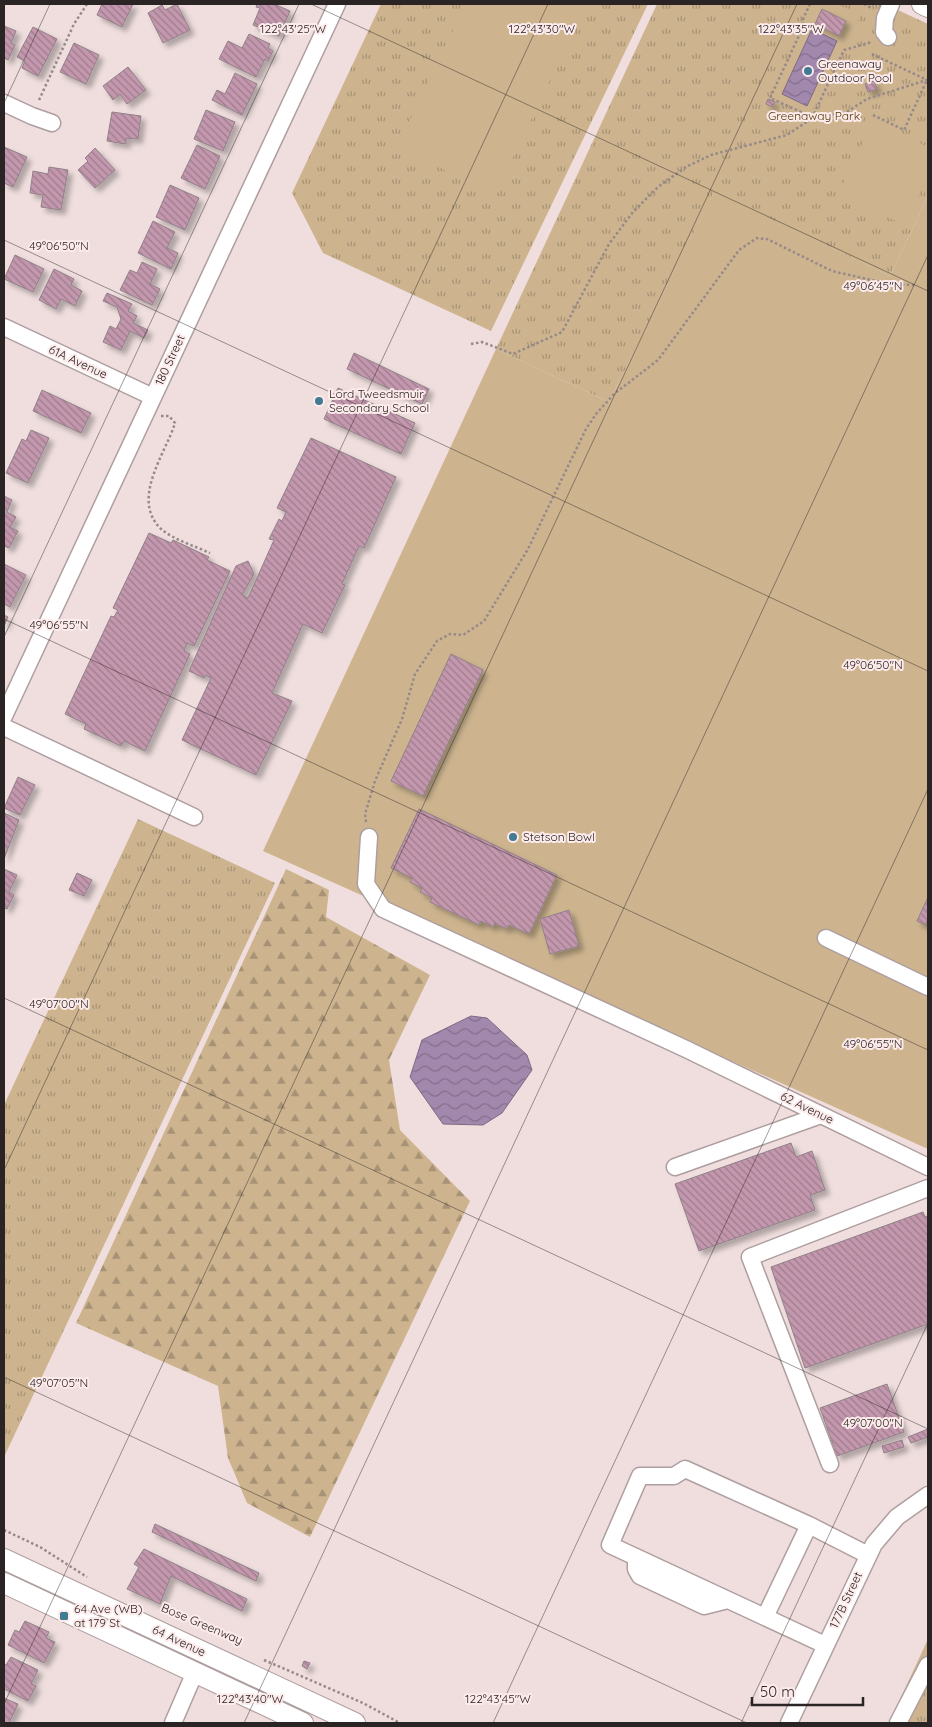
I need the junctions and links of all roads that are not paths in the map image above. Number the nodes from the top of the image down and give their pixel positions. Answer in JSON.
{"nodes":[{"id":1,"x":336,"y":4,"type":"edge"},
{"id":2,"x":891,"y":4,"type":"edge"},
{"id":3,"x":922,"y":4,"type":"edge"},
{"id":4,"x":928,"y":7,"type":"edge"},
{"id":5,"x":888,"y":37,"type":"dead end"},
{"id":6,"x":4,"y":103,"type":"edge"},
{"id":7,"x":52,"y":122,"type":"dead end"},
{"id":8,"x":4,"y":327,"type":"edge"},
{"id":9,"x":153,"y":397,"type":"junction"},
{"id":10,"x":10,"y":687,"type":"edge"},
{"id":11,"x":4,"y":716,"type":"edge"},
{"id":12,"x":4,"y":726,"type":"edge"},
{"id":13,"x":194,"y":818,"type":"dead end"},
{"id":14,"x":369,"y":837,"type":"road end"},
{"id":15,"x":826,"y":938,"type":"dead end"},
{"id":16,"x":928,"y":988,"type":"edge"},
{"id":17,"x":821,"y":1115,"type":"junction"},
{"id":18,"x":675,"y":1167,"type":"dead end"},
{"id":19,"x":928,"y":1167,"type":"edge"},
{"id":20,"x":928,"y":1188,"type":"edge"},
{"id":21,"x":830,"y":1464,"type":"dead end"},
{"id":22,"x":928,"y":1495,"type":"edge"},
{"id":23,"x":809,"y":1525,"type":"junction"},
{"id":24,"x":868,"y":1555,"type":"junction"},
{"id":25,"x":4,"y":1559,"type":"edge"},
{"id":26,"x":4,"y":1583,"type":"edge"},
{"id":27,"x":765,"y":1617,"type":"junction"},
{"id":28,"x":826,"y":1645,"type":"junction"},
{"id":29,"x":928,"y":1665,"type":"edge"},
{"id":30,"x":195,"y":1672,"type":"junction"},
{"id":31,"x":173,"y":1723,"type":"edge"},
{"id":32,"x":301,"y":1723,"type":"edge"},
{"id":33,"x":355,"y":1723,"type":"edge"},
{"id":34,"x":789,"y":1723,"type":"edge"},
{"id":35,"x":898,"y":1723,"type":"edge"}],
"edges":[{"from":1,"to":9,"type":"street","name":"180 Street"},
{"from":2,"to":5,"type":"street"},
{"from":3,"to":4,"type":"main road"},
{"from":6,"to":7,"type":"street"},
{"from":8,"to":9,"type":"street","name":"61A Avenue"},
{"from":9,"to":10,"type":"street","name":"180 Street"},
{"from":10,"to":11,"type":"street","name":"180 Street"},
{"from":12,"to":13,"type":"street"},
{"from":14,"to":17,"type":"street","name":"62 Avenue"},
{"from":15,"to":16,"type":"street"},
{"from":17,"to":18,"type":"street"},
{"from":17,"to":19,"type":"street","name":"62 Avenue"},
{"from":20,"to":21,"type":"street"},
{"from":22,"to":24,"type":"street","name":"177B Street"},
{"from":23,"to":24,"type":"street"},
{"from":23,"to":27,"type":"street"},
{"from":23,"to":27,"type":"street"},
{"from":24,"to":28,"type":"street","name":"177B Street"},
{"from":25,"to":33,"type":"main road","name":"64 Avenue"},
{"from":26,"to":30,"type":"main road","name":"64 Avenue"},
{"from":27,"to":28,"type":"street"},
{"from":28,"to":34,"type":"street","name":"177B Street"},
{"from":29,"to":35,"type":"street"},
{"from":30,"to":31,"type":"street"},
{"from":30,"to":32,"type":"main road","name":"64 Avenue"}]}
